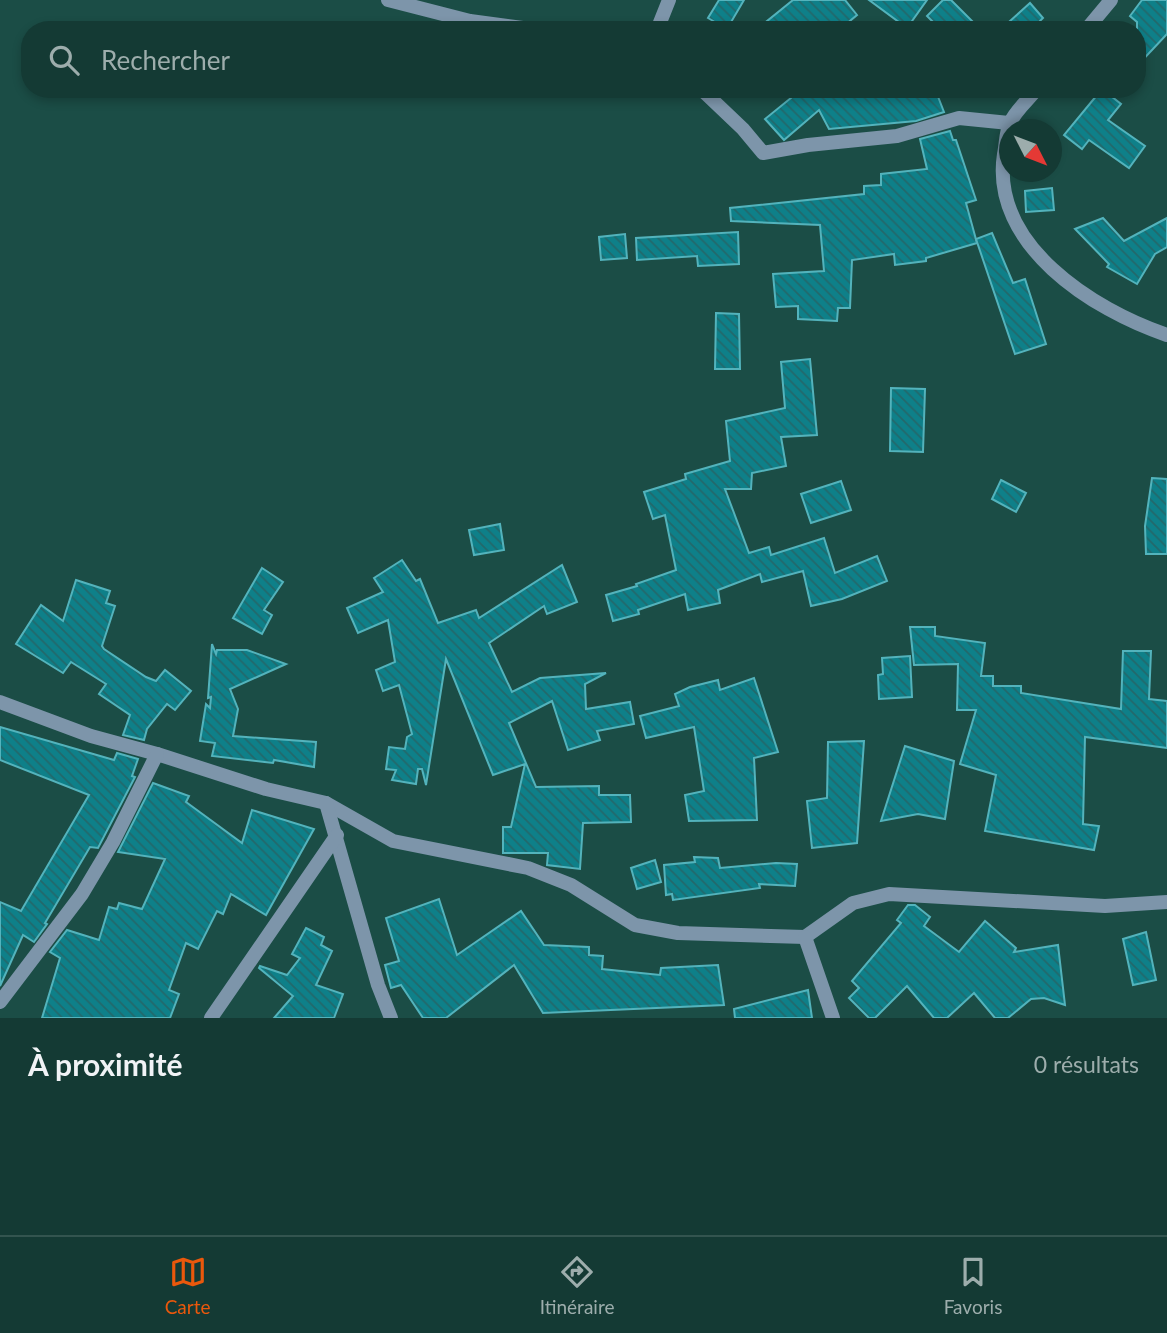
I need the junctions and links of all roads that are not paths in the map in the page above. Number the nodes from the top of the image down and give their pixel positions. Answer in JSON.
{"nodes":[{"id":1,"x":388,"y":0,"type":"edge"},
{"id":2,"x":669,"y":0,"type":"edge"},
{"id":3,"x":1111,"y":0,"type":"edge"},
{"id":4,"x":470,"y":21,"type":"edge"},
{"id":5,"x":661,"y":21,"type":"edge"},
{"id":6,"x":1094,"y":21,"type":"edge"},
{"id":7,"x":710,"y":98,"type":"edge"},
{"id":8,"x":1030,"y":98,"type":"edge"},
{"id":9,"x":1012,"y":119,"type":"edge"},
{"id":10,"x":999,"y":122,"type":"edge"},
{"id":11,"x":1001,"y":182,"type":"edge"},
{"id":12,"x":1167,"y":335,"type":"edge"},
{"id":13,"x":0,"y":702,"type":"edge"},
{"id":14,"x":157,"y":754,"type":"junction"},
{"id":15,"x":326,"y":803,"type":"junction"},
{"id":16,"x":337,"y":835,"type":"junction"},
{"id":17,"x":1167,"y":902,"type":"edge"},
{"id":18,"x":805,"y":937,"type":"junction"},
{"id":19,"x":0,"y":1002,"type":"edge"},
{"id":20,"x":211,"y":1018,"type":"edge"},
{"id":21,"x":391,"y":1018,"type":"edge"},
{"id":22,"x":834,"y":1018,"type":"edge"}],
"edges":[{"from":1,"to":4,"type":"street"},
{"from":2,"to":5,"type":"street"},
{"from":3,"to":6,"type":"street"},
{"from":7,"to":10,"type":"street"},
{"from":8,"to":9,"type":"street"},
{"from":11,"to":12,"type":"street"},
{"from":13,"to":14,"type":"street"},
{"from":14,"to":15,"type":"street"},
{"from":14,"to":19,"type":"street"},
{"from":15,"to":16,"type":"street"},
{"from":15,"to":18,"type":"street"},
{"from":16,"to":20,"type":"street"},
{"from":16,"to":21,"type":"street"},
{"from":17,"to":18,"type":"street"},
{"from":18,"to":22,"type":"street"}]}
